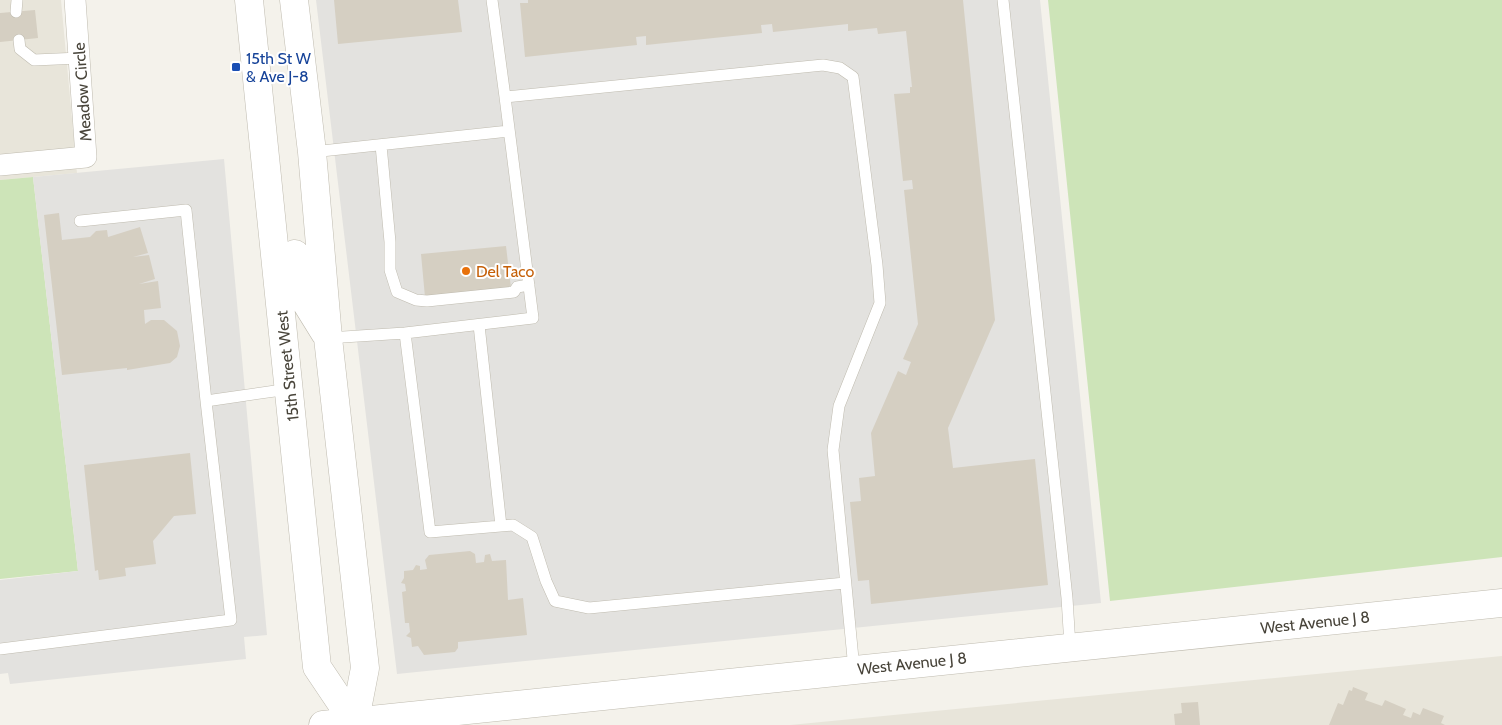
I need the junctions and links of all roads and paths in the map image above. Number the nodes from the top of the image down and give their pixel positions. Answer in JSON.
{"nodes":[{"id":1,"x":75,"y":0,"type":"edge"},
{"id":2,"x":248,"y":0,"type":"edge"},
{"id":3,"x":294,"y":0,"type":"edge"},
{"id":4,"x":492,"y":0,"type":"edge"},
{"id":5,"x":1003,"y":0,"type":"edge"},
{"id":6,"x":19,"y":40,"type":"dead end"},
{"id":7,"x":80,"y":58,"type":"junction"},
{"id":8,"x":505,"y":96,"type":"junction"},
{"id":9,"x":509,"y":131,"type":"junction"},
{"id":10,"x":381,"y":144,"type":"junction"},
{"id":11,"x":265,"y":150,"type":"junction"},
{"id":12,"x":312,"y":152,"type":"junction"},
{"id":13,"x":0,"y":165,"type":"edge"},
{"id":14,"x":80,"y":221,"type":"dead end"},
{"id":15,"x":529,"y":285,"type":"junction"},
{"id":16,"x":479,"y":324,"type":"junction"},
{"id":17,"x":405,"y":333,"type":"junction"},
{"id":18,"x":328,"y":338,"type":"junction"},
{"id":19,"x":289,"y":389,"type":"junction"},
{"id":20,"x":206,"y":401,"type":"junction"},
{"id":21,"x":501,"y":526,"type":"junction"},
{"id":22,"x":845,"y":583,"type":"junction"},
{"id":23,"x":1502,"y":603,"type":"edge"},
{"id":24,"x":1070,"y":646,"type":"junction"},
{"id":25,"x":0,"y":649,"type":"edge"},
{"id":26,"x":854,"y":669,"type":"junction"},
{"id":27,"x":354,"y":723,"type":"edge"},
{"id":28,"x":323,"y":725,"type":"edge"}],
"edges":[{"from":1,"to":7,"type":"street","name":"Meadow Circle"},
{"from":2,"to":11,"type":"street","name":"15th Street West"},
{"from":3,"to":12,"type":"street"},
{"from":4,"to":8,"type":"lane"},
{"from":5,"to":24,"type":"lane"},
{"from":6,"to":7,"type":"lane"},
{"from":7,"to":13,"type":"street","name":"Meadow Circle"},
{"from":8,"to":9,"type":"lane"},
{"from":8,"to":22,"type":"lane"},
{"from":9,"to":10,"type":"lane"},
{"from":9,"to":15,"type":"lane"},
{"from":10,"to":12,"type":"lane"},
{"from":10,"to":15,"type":"lane"},
{"from":11,"to":18,"type":"street"},
{"from":11,"to":19,"type":"street","name":"15th Street West"},
{"from":12,"to":18,"type":"street"},
{"from":14,"to":20,"type":"lane"},
{"from":15,"to":16,"type":"lane"},
{"from":16,"to":17,"type":"lane"},
{"from":16,"to":21,"type":"lane"},
{"from":17,"to":18,"type":"lane"},
{"from":17,"to":21,"type":"lane"},
{"from":18,"to":27,"type":"street"},
{"from":19,"to":20,"type":"lane"},
{"from":19,"to":27,"type":"street","name":"15th Street West"},
{"from":20,"to":25,"type":"lane"},
{"from":21,"to":22,"type":"lane"},
{"from":22,"to":26,"type":"lane"},
{"from":23,"to":24,"type":"street","name":"West Avenue J 8"},
{"from":24,"to":26,"type":"street","name":"West Avenue J 8"},
{"from":26,"to":27,"type":"street","name":"West Avenue J 8"},
{"from":27,"to":28,"type":"street","name":"West Avenue J 8"}]}
